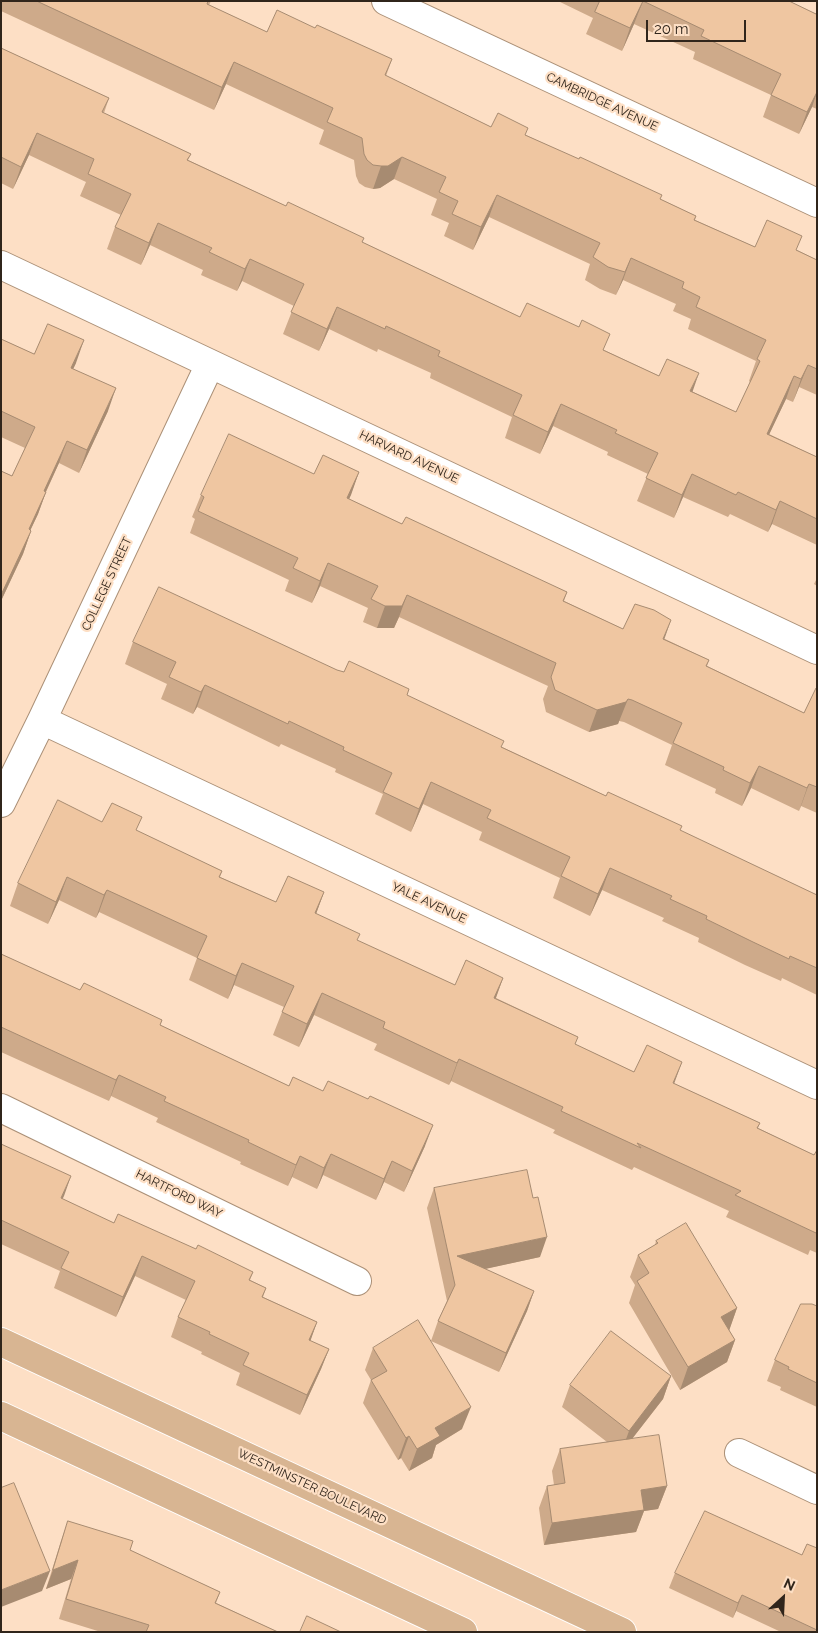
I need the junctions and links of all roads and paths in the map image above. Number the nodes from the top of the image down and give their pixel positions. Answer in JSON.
{"nodes":[{"id":1,"x":386,"y":1,"type":"edge"},
{"id":2,"x":817,"y":203,"type":"edge"},
{"id":3,"x":1,"y":265,"type":"edge"},
{"id":4,"x":210,"y":364,"type":"junction"},
{"id":5,"x":817,"y":650,"type":"edge"},
{"id":6,"x":42,"y":720,"type":"junction"},
{"id":7,"x":1,"y":803,"type":"edge"},
{"id":8,"x":817,"y":1086,"type":"edge"},
{"id":9,"x":1,"y":1108,"type":"edge"},
{"id":10,"x":357,"y":1281,"type":"dead end"},
{"id":11,"x":1,"y":1342,"type":"edge"},
{"id":12,"x":1,"y":1416,"type":"edge"},
{"id":13,"x":740,"y":1453,"type":"dead end"},
{"id":14,"x":817,"y":1490,"type":"edge"},
{"id":15,"x":463,"y":1632,"type":"edge"},
{"id":16,"x":622,"y":1632,"type":"edge"}],
"edges":[{"from":1,"to":2,"type":"street","name":"CAMBRIDGE AVENUE"},
{"from":3,"to":4,"type":"street","name":"HARVARD AVENUE"},
{"from":4,"to":5,"type":"street","name":"HARVARD AVENUE"},
{"from":4,"to":6,"type":"street","name":"COLLEGE STREET"},
{"from":6,"to":7,"type":"street","name":"COLLEGE STREET"},
{"from":6,"to":8,"type":"street","name":"YALE AVENUE"},
{"from":9,"to":10,"type":"street","name":"HARTFORD WAY"},
{"from":11,"to":16,"type":"main road","name":"WESTMINSTER BOULEVARD"},
{"from":12,"to":15,"type":"main road"},
{"from":13,"to":14,"type":"street"}]}
